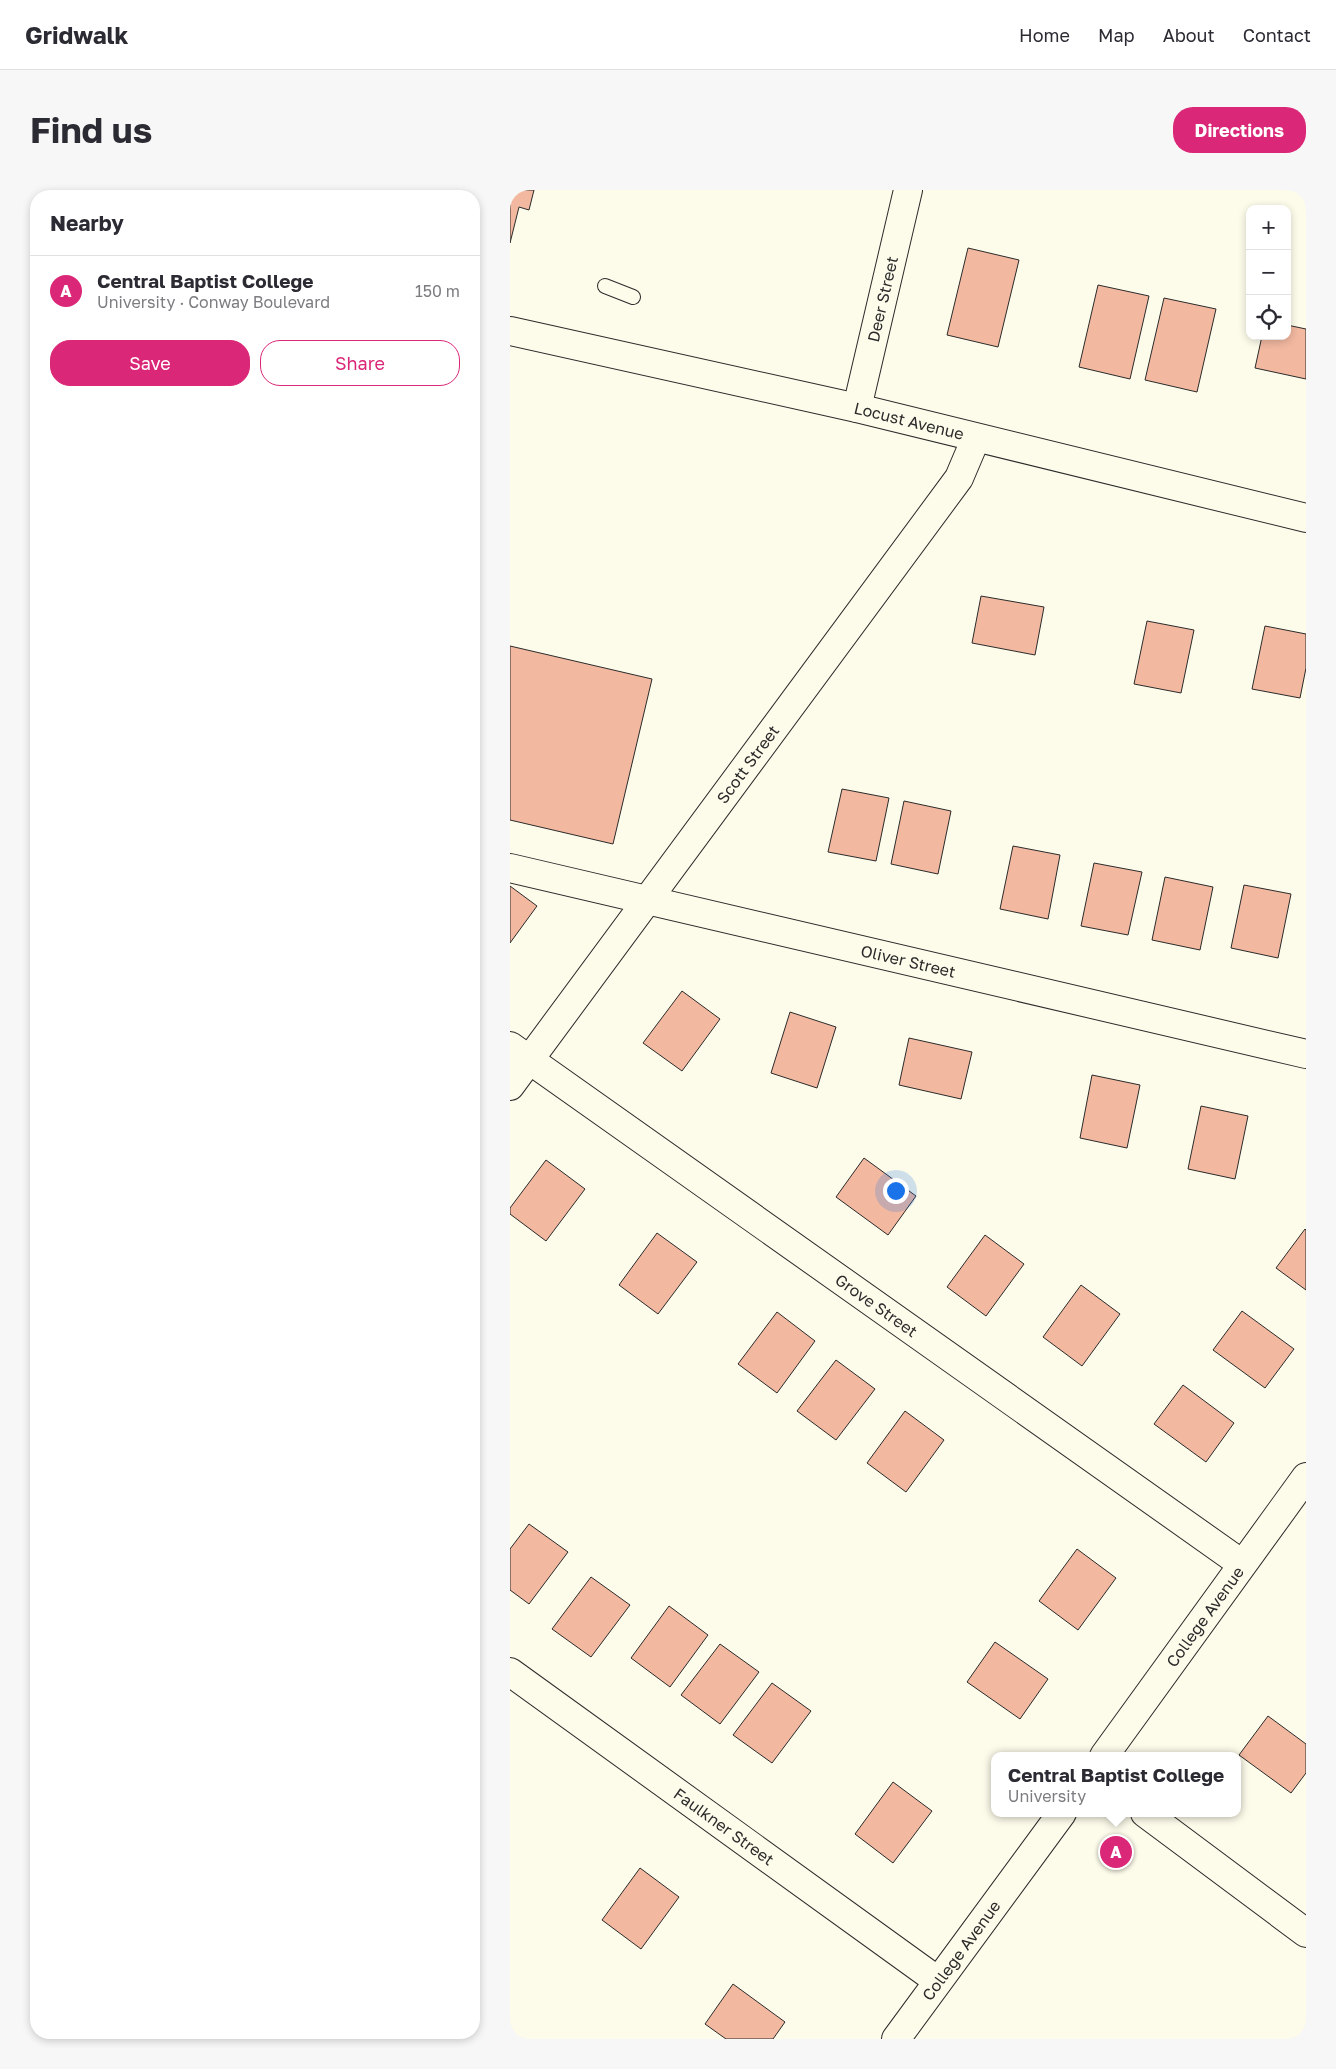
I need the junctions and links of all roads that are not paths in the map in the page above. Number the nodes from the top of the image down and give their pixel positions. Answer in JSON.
{"nodes":[{"id":1,"x":908,"y":190,"type":"edge"},
{"id":2,"x":605,"y":286,"type":"dead end"},
{"id":3,"x":634,"y":297,"type":"dead end"},
{"id":4,"x":510,"y":331,"type":"edge"},
{"id":5,"x":857,"y":408,"type":"junction"},
{"id":6,"x":976,"y":438,"type":"junction"},
{"id":7,"x":1306,"y":518,"type":"edge"},
{"id":8,"x":510,"y":868,"type":"edge"},
{"id":9,"x":647,"y":900,"type":"junction"},
{"id":10,"x":520,"y":1053,"type":"edge"},
{"id":11,"x":1306,"y":1054,"type":"edge"},
{"id":12,"x":510,"y":1086,"type":"edge"},
{"id":13,"x":1306,"y":1477,"type":"edge"},
{"id":14,"x":1242,"y":1564,"type":"junction"},
{"id":15,"x":510,"y":1672,"type":"edge"},
{"id":16,"x":1107,"y":1752,"type":"edge"},
{"id":17,"x":1059,"y":1817,"type":"edge"},
{"id":18,"x":1150,"y":1817,"type":"edge"},
{"id":19,"x":1306,"y":1933,"type":"edge"},
{"id":20,"x":938,"y":1981,"type":"junction"},
{"id":21,"x":896,"y":2039,"type":"edge"}],
"edges":[{"from":1,"to":5,"type":"street","name":"Deer Street"},
{"from":2,"to":3,"type":"lane"},
{"from":4,"to":5,"type":"street","name":"Locust Avenue"},
{"from":5,"to":6,"type":"street","name":"Locust Avenue"},
{"from":6,"to":7,"type":"street","name":"Locust Avenue"},
{"from":6,"to":9,"type":"street","name":"Scott Street"},
{"from":8,"to":9,"type":"street","name":"Oliver Street"},
{"from":9,"to":10,"type":"street","name":"Scott Street"},
{"from":9,"to":11,"type":"street","name":"Oliver Street"},
{"from":10,"to":12,"type":"street","name":"Scott Street"},
{"from":10,"to":14,"type":"street","name":"Grove Street"},
{"from":13,"to":14,"type":"street","name":"College Avenue"},
{"from":14,"to":16,"type":"street","name":"College Avenue"},
{"from":15,"to":20,"type":"street","name":"Faulkner Street"},
{"from":17,"to":20,"type":"street","name":"College Avenue"},
{"from":18,"to":19,"type":"street"},
{"from":20,"to":21,"type":"street","name":"College Avenue"}]}
